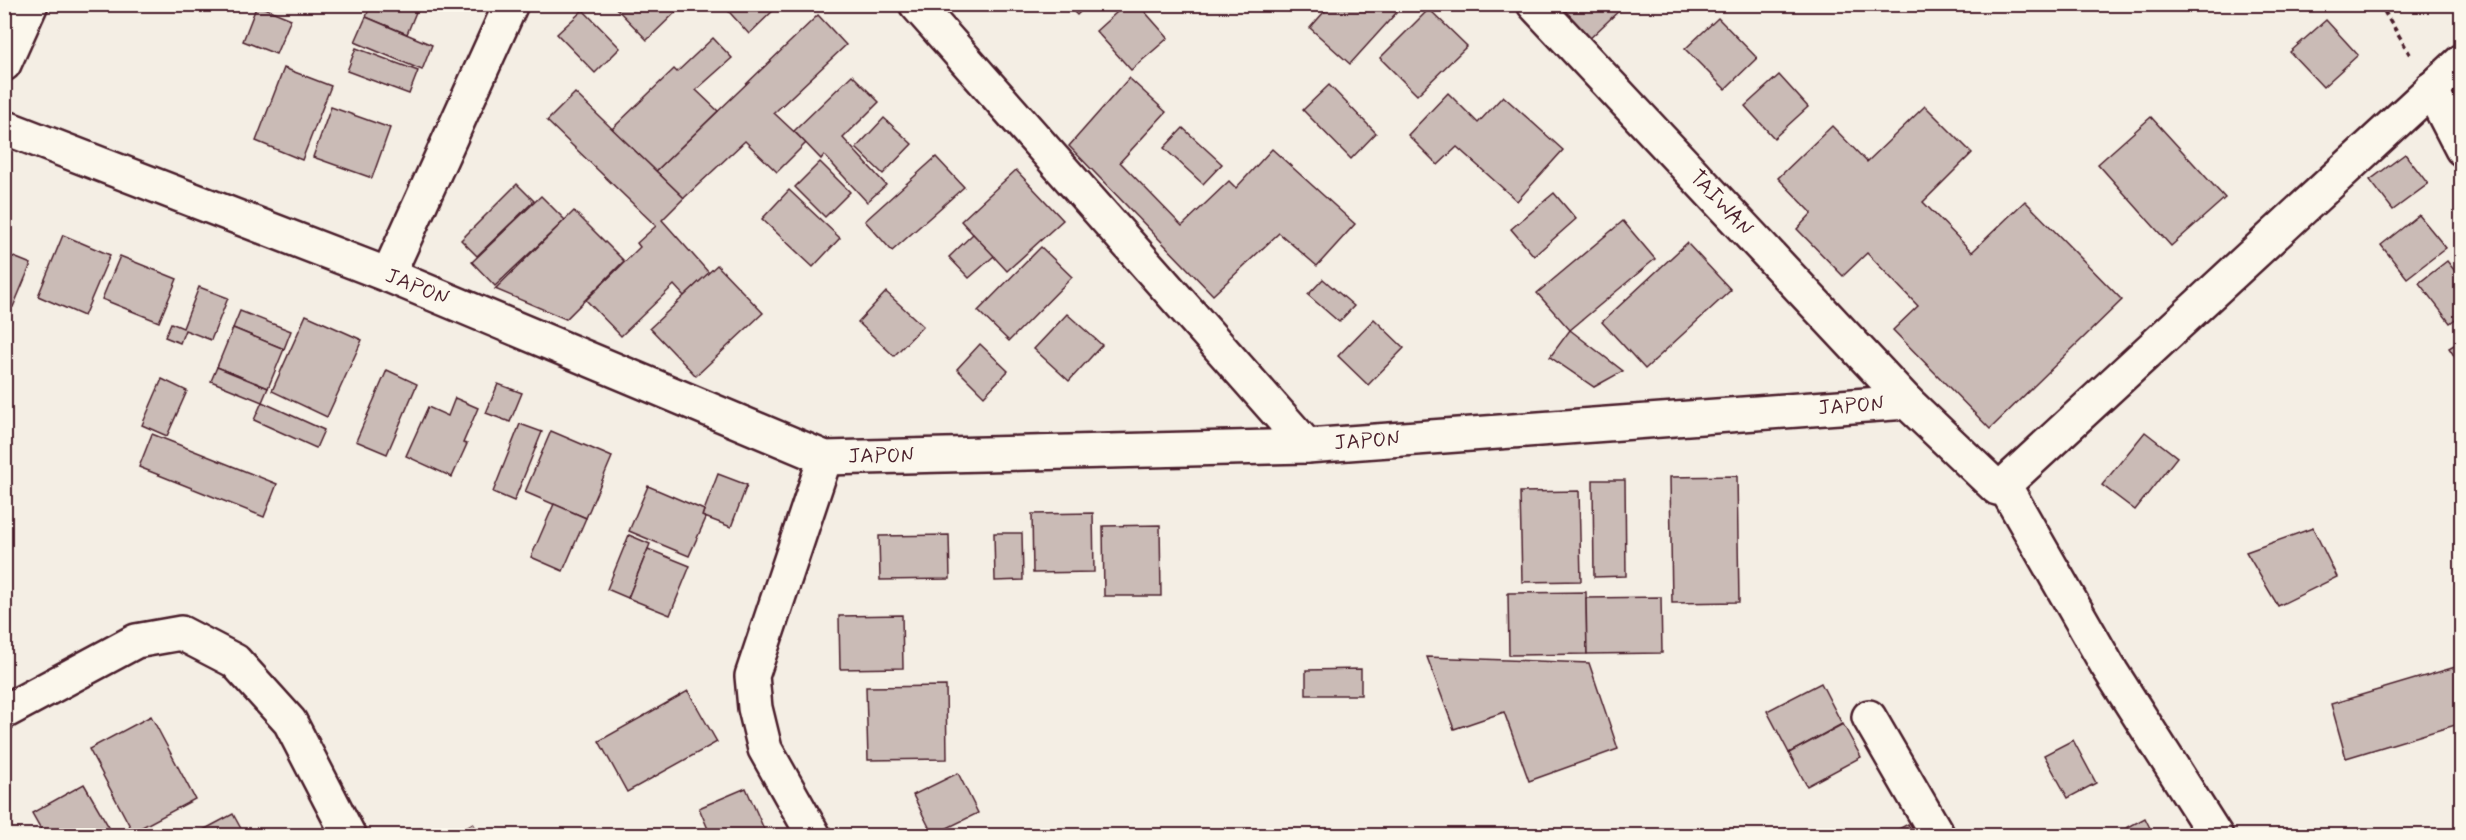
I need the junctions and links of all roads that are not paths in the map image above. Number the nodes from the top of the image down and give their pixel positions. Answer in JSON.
{"nodes":[{"id":1,"x":31,"y":4,"type":"edge"},
{"id":2,"x":512,"y":4,"type":"edge"},
{"id":3,"x":916,"y":4,"type":"edge"},
{"id":4,"x":1534,"y":4,"type":"edge"},
{"id":5,"x":2462,"y":61,"type":"edge"},
{"id":6,"x":4,"y":64,"type":"edge"},
{"id":7,"x":2431,"y":89,"type":"junction"},
{"id":8,"x":4,"y":127,"type":"edge"},
{"id":9,"x":2462,"y":149,"type":"edge"},
{"id":10,"x":388,"y":275,"type":"junction"},
{"id":11,"x":1907,"y":402,"type":"junction"},
{"id":12,"x":1307,"y":446,"type":"junction"},
{"id":13,"x":825,"y":458,"type":"junction"},
{"id":14,"x":2004,"y":484,"type":"junction"},
{"id":15,"x":4,"y":712,"type":"edge"},
{"id":16,"x":1869,"y":717,"type":"dead end"},
{"id":17,"x":350,"y":836,"type":"edge"},
{"id":18,"x":814,"y":836,"type":"edge"},
{"id":19,"x":1938,"y":836,"type":"edge"},
{"id":20,"x":2216,"y":836,"type":"edge"}],
"edges":[{"from":1,"to":6,"type":"street"},
{"from":2,"to":10,"type":"street"},
{"from":3,"to":12,"type":"street"},
{"from":4,"to":11,"type":"street","name":"TAIWAN"},
{"from":5,"to":7,"type":"street"},
{"from":7,"to":9,"type":"street"},
{"from":7,"to":14,"type":"street"},
{"from":8,"to":10,"type":"street","name":"JAPON"},
{"from":10,"to":13,"type":"street","name":"JAPON"},
{"from":11,"to":12,"type":"street","name":"JAPON"},
{"from":11,"to":14,"type":"street","name":"TAIWAN"},
{"from":12,"to":13,"type":"street","name":"JAPON"},
{"from":13,"to":18,"type":"street"},
{"from":14,"to":20,"type":"street"},
{"from":15,"to":17,"type":"street"},
{"from":16,"to":19,"type":"street"}]}
